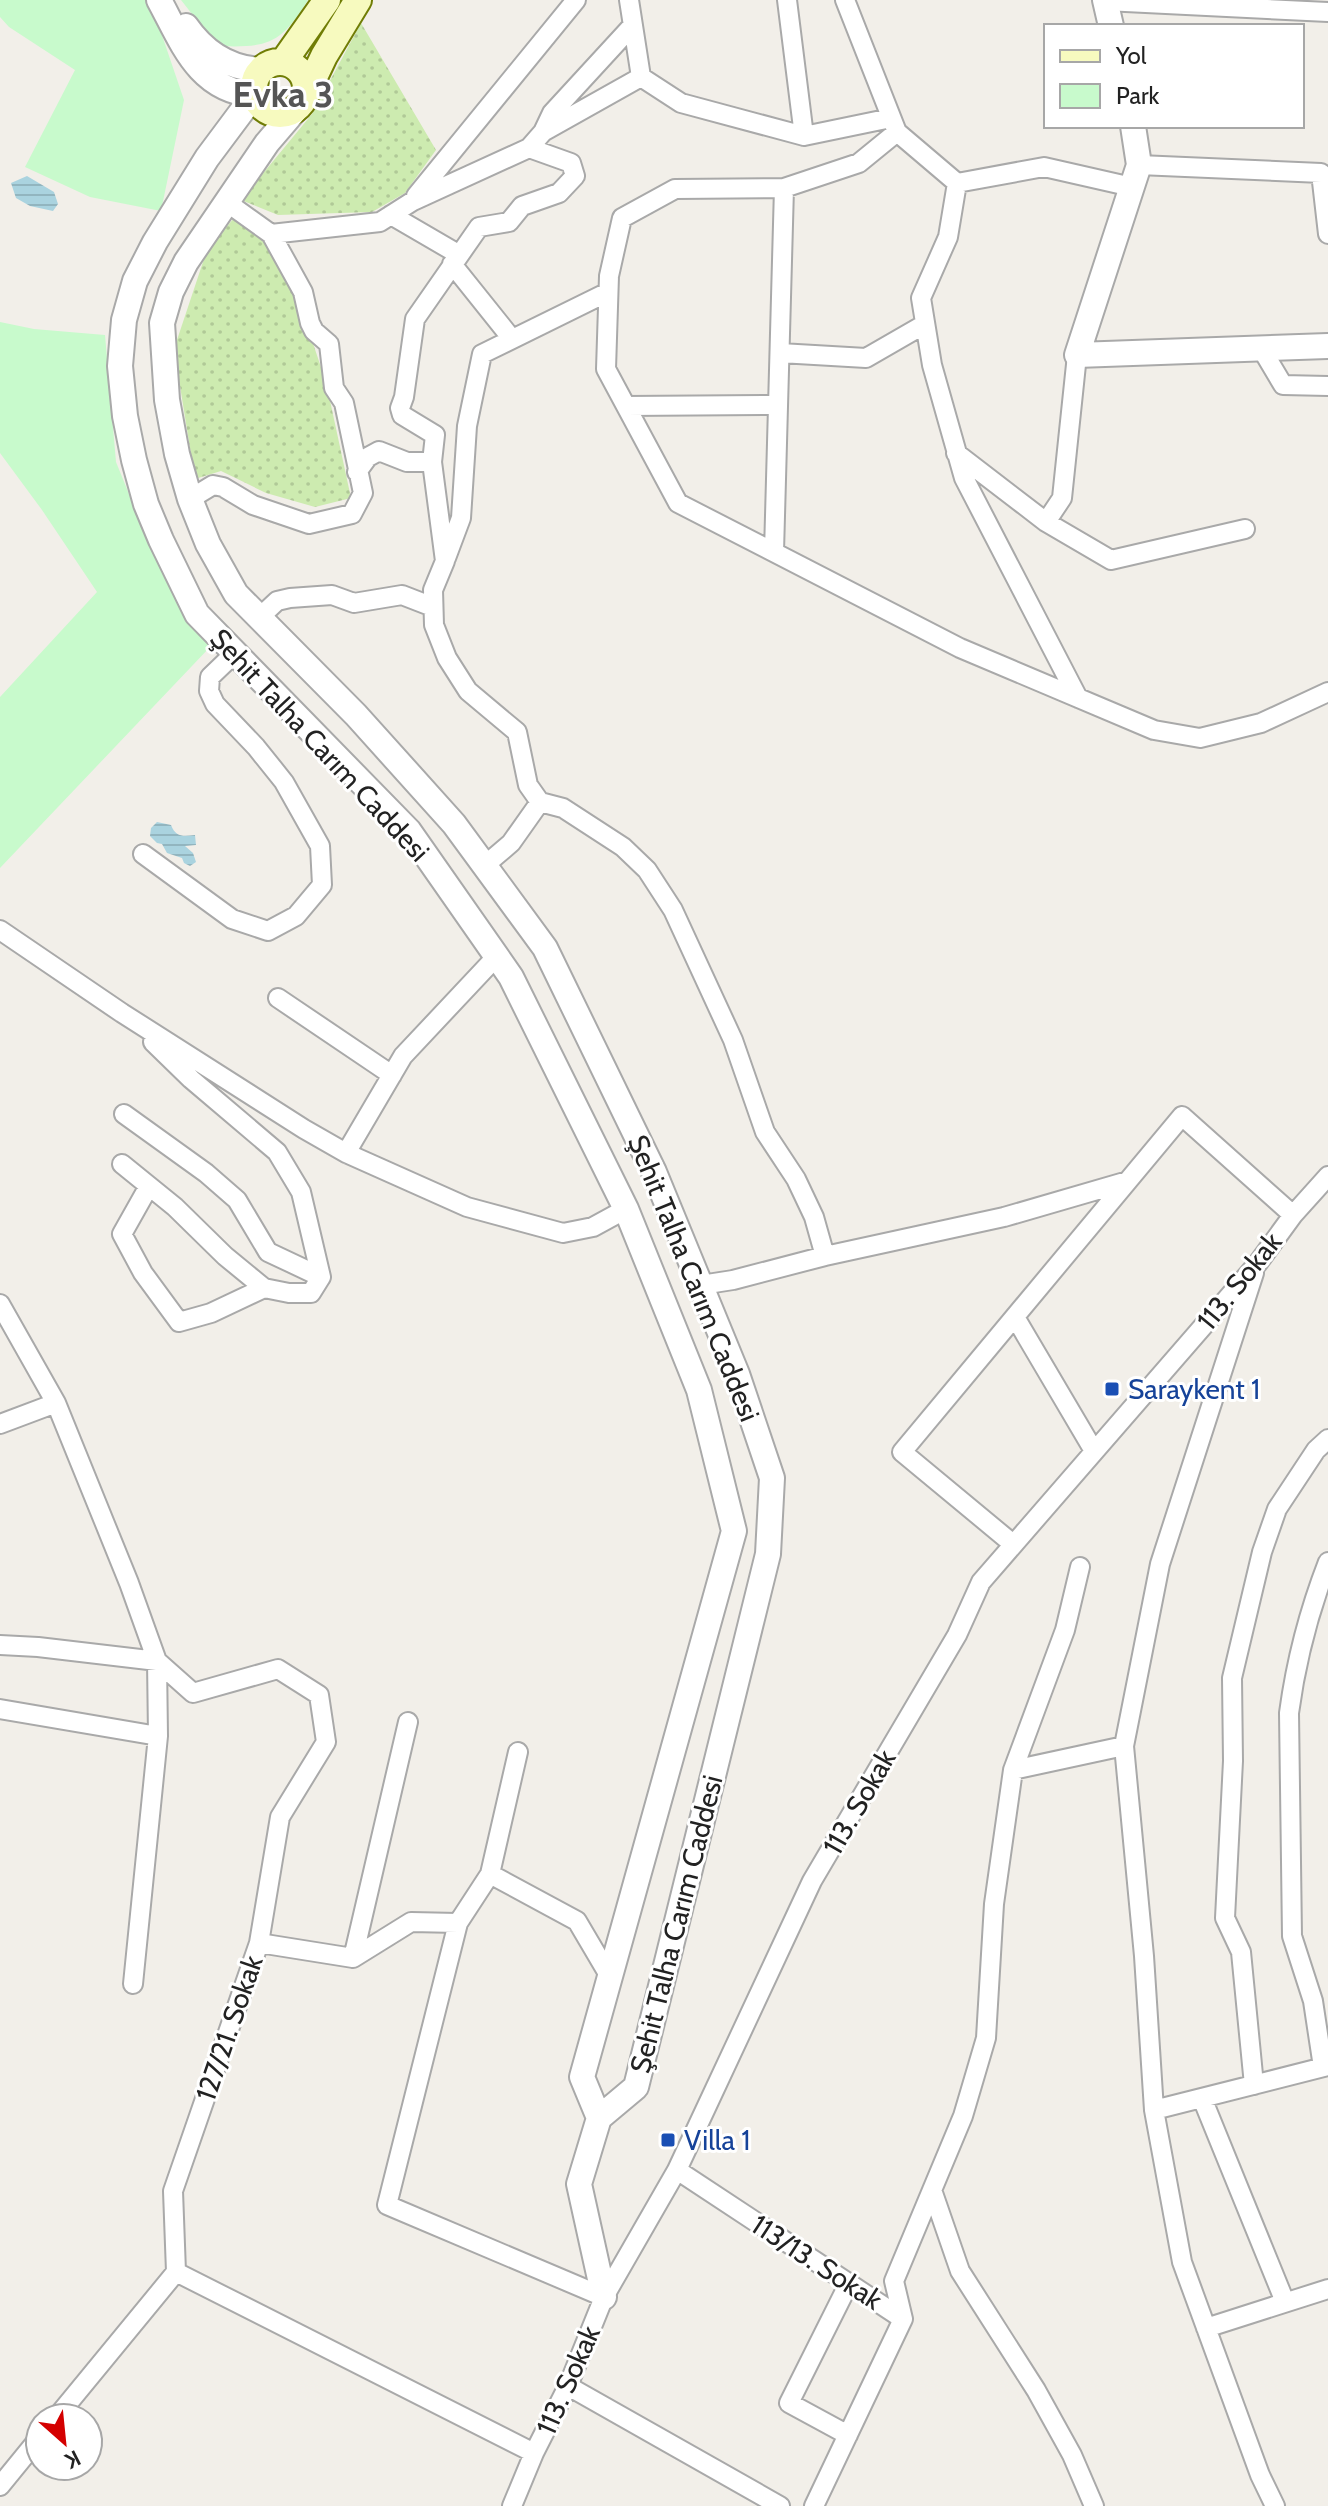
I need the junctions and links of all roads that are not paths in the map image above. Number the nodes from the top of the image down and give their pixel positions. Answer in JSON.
{"nodes":[{"id":1,"x":159,"y":0,"type":"edge"},
{"id":2,"x":169,"y":0,"type":"edge"},
{"id":3,"x":327,"y":0,"type":"edge"},
{"id":4,"x":358,"y":0,"type":"edge"},
{"id":5,"x":576,"y":0,"type":"edge"},
{"id":6,"x":629,"y":0,"type":"edge"},
{"id":7,"x":787,"y":0,"type":"edge"},
{"id":8,"x":845,"y":0,"type":"edge"},
{"id":9,"x":1105,"y":0,"type":"edge"},
{"id":10,"x":1328,"y":12,"type":"edge"},
{"id":11,"x":1111,"y":24,"type":"edge"},
{"id":12,"x":632,"y":26,"type":"junction"},
{"id":13,"x":266,"y":76,"type":"junction"},
{"id":14,"x":641,"y":77,"type":"junction"},
{"id":15,"x":301,"y":101,"type":"junction"},
{"id":16,"x":894,"y":125,"type":"junction"},
{"id":17,"x":1133,"y":128,"type":"edge"},
{"id":18,"x":543,"y":132,"type":"junction"},
{"id":19,"x":804,"y":136,"type":"junction"},
{"id":20,"x":529,"y":148,"type":"junction"},
{"id":21,"x":1135,"y":176,"type":"junction"},
{"id":22,"x":957,"y":183,"type":"junction"},
{"id":23,"x":784,"y":188,"type":"junction"},
{"id":24,"x":225,"y":201,"type":"junction"},
{"id":25,"x":413,"y":201,"type":"junction"},
{"id":26,"x":391,"y":215,"type":"junction"},
{"id":27,"x":271,"y":234,"type":"junction"},
{"id":28,"x":1328,"y":234,"type":"edge"},
{"id":29,"x":455,"y":259,"type":"junction"},
{"id":30,"x":608,"y":292,"type":"junction"},
{"id":31,"x":124,"y":320,"type":"junction"},
{"id":32,"x":162,"y":323,"type":"junction"},
{"id":33,"x":925,"y":324,"type":"junction"},
{"id":34,"x":512,"y":339,"type":"junction"},
{"id":35,"x":1328,"y":346,"type":"edge"},
{"id":36,"x":1261,"y":348,"type":"junction"},
{"id":37,"x":780,"y":353,"type":"junction"},
{"id":38,"x":1077,"y":355,"type":"junction"},
{"id":39,"x":1328,"y":386,"type":"edge"},
{"id":40,"x":778,"y":405,"type":"junction"},
{"id":41,"x":626,"y":406,"type":"junction"},
{"id":42,"x":956,"y":453,"type":"junction"},
{"id":43,"x":432,"y":462,"type":"junction"},
{"id":44,"x":357,"y":472,"type":"junction"},
{"id":45,"x":190,"y":499,"type":"junction"},
{"id":46,"x":1046,"y":522,"type":"junction"},
{"id":47,"x":1245,"y":529,"type":"dead end"},
{"id":48,"x":774,"y":552,"type":"junction"},
{"id":49,"x":445,"y":561,"type":"junction"},
{"id":50,"x":433,"y":607,"type":"junction"},
{"id":51,"x":259,"y":618,"type":"junction"},
{"id":52,"x":235,"y":653,"type":"junction"},
{"id":53,"x":1328,"y":692,"type":"edge"},
{"id":54,"x":1078,"y":698,"type":"junction"},
{"id":55,"x":540,"y":802,"type":"junction"},
{"id":56,"x":143,"y":854,"type":"dead end"},
{"id":57,"x":484,"y":866,"type":"junction"},
{"id":58,"x":0,"y":930,"type":"edge"},
{"id":59,"x":496,"y":957,"type":"junction"},
{"id":60,"x":278,"y":998,"type":"dead end"},
{"id":61,"x":122,"y":1013,"type":"junction"},
{"id":62,"x":392,"y":1075,"type":"junction"},
{"id":63,"x":124,"y":1114,"type":"dead end"},
{"id":64,"x":346,"y":1153,"type":"junction"},
{"id":65,"x":122,"y":1164,"type":"dead end"},
{"id":66,"x":1328,"y":1176,"type":"edge"},
{"id":67,"x":1128,"y":1181,"type":"junction"},
{"id":68,"x":659,"y":1182,"type":"junction"},
{"id":69,"x":149,"y":1186,"type":"junction"},
{"id":70,"x":621,"y":1199,"type":"junction"},
{"id":71,"x":1293,"y":1215,"type":"junction"},
{"id":72,"x":825,"y":1256,"type":"junction"},
{"id":73,"x":1258,"y":1263,"type":"junction"},
{"id":74,"x":321,"y":1277,"type":"junction"},
{"id":75,"x":701,"y":1285,"type":"junction"},
{"id":76,"x":264,"y":1288,"type":"junction"},
{"id":77,"x":662,"y":1297,"type":"junction"},
{"id":78,"x":0,"y":1304,"type":"edge"},
{"id":79,"x":1015,"y":1317,"type":"junction"},
{"id":80,"x":56,"y":1403,"type":"junction"},
{"id":81,"x":0,"y":1424,"type":"edge"},
{"id":82,"x":1328,"y":1439,"type":"edge"},
{"id":83,"x":1094,"y":1451,"type":"junction"},
{"id":84,"x":1013,"y":1544,"type":"junction"},
{"id":85,"x":1328,"y":1562,"type":"edge"},
{"id":86,"x":1080,"y":1567,"type":"dead end"},
{"id":87,"x":0,"y":1645,"type":"edge"},
{"id":88,"x":157,"y":1661,"type":"junction"},
{"id":89,"x":0,"y":1709,"type":"edge"},
{"id":90,"x":685,"y":1709,"type":"junction"},
{"id":91,"x":727,"y":1718,"type":"junction"},
{"id":92,"x":408,"y":1722,"type":"dead end"},
{"id":93,"x":158,"y":1736,"type":"junction"},
{"id":94,"x":1124,"y":1746,"type":"junction"},
{"id":95,"x":518,"y":1752,"type":"dead end"},
{"id":96,"x":1013,"y":1770,"type":"junction"},
{"id":97,"x":490,"y":1874,"type":"junction"},
{"id":98,"x":458,"y":1923,"type":"junction"},
{"id":99,"x":259,"y":1943,"type":"junction"},
{"id":100,"x":353,"y":1958,"type":"junction"},
{"id":101,"x":610,"y":1977,"type":"junction"},
{"id":102,"x":133,"y":1984,"type":"dead end"},
{"id":103,"x":1325,"y":2067,"type":"edge"},
{"id":104,"x":1254,"y":2085,"type":"junction"},
{"id":105,"x":1202,"y":2098,"type":"junction"},
{"id":106,"x":1154,"y":2110,"type":"junction"},
{"id":107,"x":599,"y":2118,"type":"junction"},
{"id":108,"x":677,"y":2170,"type":"junction"},
{"id":109,"x":932,"y":2190,"type":"junction"},
{"id":110,"x":176,"y":2272,"type":"junction"},
{"id":111,"x":849,"y":2283,"type":"junction"},
{"id":112,"x":1328,"y":2289,"type":"edge"},
{"id":113,"x":604,"y":2297,"type":"junction"},
{"id":114,"x":1285,"y":2302,"type":"junction"},
{"id":115,"x":903,"y":2319,"type":"junction"},
{"id":116,"x":1206,"y":2328,"type":"junction"},
{"id":117,"x":568,"y":2386,"type":"junction"},
{"id":118,"x":69,"y":2402,"type":"edge"},
{"id":119,"x":848,"y":2435,"type":"junction"},
{"id":120,"x":534,"y":2453,"type":"junction"},
{"id":121,"x":24,"y":2457,"type":"edge"},
{"id":122,"x":0,"y":2486,"type":"edge"},
{"id":123,"x":515,"y":2505,"type":"edge"},
{"id":124,"x":780,"y":2506,"type":"edge"},
{"id":125,"x":814,"y":2506,"type":"edge"},
{"id":126,"x":1094,"y":2506,"type":"edge"},
{"id":127,"x":1274,"y":2506,"type":"edge"}],
"edges":[{"from":1,"to":13,"type":"street"},
{"from":2,"to":13,"type":"street"},
{"from":3,"to":13,"type":"main road","name":"Şehit Talha Carım Caddesi"},
{"from":4,"to":15,"type":"main road","name":"Şehit Talha Carım Caddesi"},
{"from":5,"to":25,"type":"street"},
{"from":6,"to":12,"type":"street"},
{"from":7,"to":19,"type":"street"},
{"from":8,"to":16,"type":"street"},
{"from":9,"to":10,"type":"street"},
{"from":9,"to":11,"type":"street"},
{"from":12,"to":14,"type":"street"},
{"from":12,"to":18,"type":"street"},
{"from":13,"to":15,"type":"main road"},
{"from":13,"to":15,"type":"main road"},
{"from":13,"to":31,"type":"street","name":"Şehit Talha Carım Caddesi"},
{"from":14,"to":18,"type":"street"},
{"from":14,"to":19,"type":"street"},
{"from":15,"to":24,"type":"street","name":"Şehit Talha Carım Caddesi"},
{"from":16,"to":19,"type":"street"},
{"from":16,"to":22,"type":"street"},
{"from":16,"to":23,"type":"street"},
{"from":17,"to":21,"type":"street"},
{"from":18,"to":20,"type":"street"},
{"from":20,"to":25,"type":"street"},
{"from":20,"to":29,"type":"street"},
{"from":21,"to":22,"type":"street"},
{"from":21,"to":28,"type":"street"},
{"from":21,"to":38,"type":"street"},
{"from":22,"to":33,"type":"street"},
{"from":23,"to":30,"type":"street"},
{"from":23,"to":37,"type":"street"},
{"from":24,"to":27,"type":"street"},
{"from":24,"to":32,"type":"street","name":"Şehit Talha Carım Caddesi"},
{"from":25,"to":26,"type":"street"},
{"from":26,"to":27,"type":"street"},
{"from":26,"to":29,"type":"street"},
{"from":27,"to":44,"type":"street"},
{"from":29,"to":34,"type":"street"},
{"from":29,"to":43,"type":"street"},
{"from":30,"to":34,"type":"street"},
{"from":30,"to":41,"type":"street"},
{"from":31,"to":32,"type":"street"},
{"from":31,"to":52,"type":"street","name":"Şehit Talha Carım Caddesi"},
{"from":32,"to":45,"type":"street","name":"Şehit Talha Carım Caddesi"},
{"from":33,"to":37,"type":"street"},
{"from":33,"to":42,"type":"street"},
{"from":34,"to":49,"type":"street"},
{"from":35,"to":36,"type":"street"},
{"from":36,"to":38,"type":"street"},
{"from":36,"to":39,"type":"street"},
{"from":37,"to":40,"type":"street"},
{"from":38,"to":46,"type":"street"},
{"from":40,"to":41,"type":"street"},
{"from":40,"to":48,"type":"street"},
{"from":41,"to":48,"type":"street"},
{"from":42,"to":46,"type":"street"},
{"from":42,"to":54,"type":"street"},
{"from":43,"to":44,"type":"street"},
{"from":43,"to":49,"type":"street"},
{"from":44,"to":45,"type":"street"},
{"from":45,"to":51,"type":"street","name":"Şehit Talha Carım Caddesi"},
{"from":46,"to":47,"type":"street"},
{"from":48,"to":54,"type":"street"},
{"from":49,"to":50,"type":"street"},
{"from":50,"to":51,"type":"street"},
{"from":50,"to":55,"type":"street"},
{"from":51,"to":57,"type":"street","name":"Şehit Talha Carım Caddesi"},
{"from":52,"to":56,"type":"street"},
{"from":52,"to":59,"type":"street","name":"Şehit Talha Carım Caddesi"},
{"from":53,"to":54,"type":"street"},
{"from":55,"to":57,"type":"street"},
{"from":55,"to":72,"type":"street"},
{"from":57,"to":68,"type":"street","name":"Şehit Talha Carım Caddesi"},
{"from":58,"to":61,"type":"street"},
{"from":59,"to":62,"type":"street"},
{"from":59,"to":70,"type":"street","name":"Şehit Talha Carım Caddesi"},
{"from":60,"to":62,"type":"street"},
{"from":61,"to":64,"type":"street"},
{"from":61,"to":74,"type":"street"},
{"from":62,"to":64,"type":"street"},
{"from":63,"to":74,"type":"street"},
{"from":64,"to":70,"type":"street"},
{"from":65,"to":69,"type":"street"},
{"from":66,"to":71,"type":"street","name":"113. Sokak"},
{"from":67,"to":71,"type":"street"},
{"from":67,"to":72,"type":"street"},
{"from":67,"to":79,"type":"street"},
{"from":68,"to":70,"type":"street"},
{"from":68,"to":75,"type":"street","name":"Şehit Talha Carım Caddesi"},
{"from":69,"to":76,"type":"street"},
{"from":69,"to":76,"type":"street"},
{"from":70,"to":77,"type":"street","name":"Şehit Talha Carım Caddesi"},
{"from":71,"to":73,"type":"street","name":"113. Sokak"},
{"from":72,"to":75,"type":"street"},
{"from":73,"to":83,"type":"street","name":"113. Sokak"},
{"from":73,"to":94,"type":"street"},
{"from":74,"to":76,"type":"street"},
{"from":75,"to":77,"type":"street"},
{"from":75,"to":91,"type":"street","name":"Şehit Talha Carım Caddesi"},
{"from":77,"to":90,"type":"street","name":"Şehit Talha Carım Caddesi"},
{"from":78,"to":80,"type":"street"},
{"from":79,"to":83,"type":"street"},
{"from":79,"to":84,"type":"street"},
{"from":80,"to":81,"type":"street"},
{"from":80,"to":88,"type":"street"},
{"from":82,"to":104,"type":"street"},
{"from":83,"to":84,"type":"street","name":"113. Sokak"},
{"from":84,"to":108,"type":"street","name":"113. Sokak"},
{"from":85,"to":103,"type":"street"},
{"from":86,"to":96,"type":"street"},
{"from":87,"to":88,"type":"street"},
{"from":88,"to":93,"type":"street"},
{"from":88,"to":99,"type":"street"},
{"from":89,"to":93,"type":"street"},
{"from":90,"to":91,"type":"street"},
{"from":90,"to":101,"type":"street","name":"Şehit Talha Carım Caddesi"},
{"from":91,"to":107,"type":"street","name":"Şehit Talha Carım Caddesi"},
{"from":92,"to":100,"type":"street"},
{"from":93,"to":102,"type":"street"},
{"from":94,"to":96,"type":"street"},
{"from":94,"to":106,"type":"street"},
{"from":95,"to":97,"type":"street"},
{"from":96,"to":109,"type":"street"},
{"from":97,"to":98,"type":"street"},
{"from":97,"to":101,"type":"street"},
{"from":98,"to":100,"type":"street"},
{"from":98,"to":113,"type":"street"},
{"from":99,"to":100,"type":"street","name":"127/21. Sokak"},
{"from":99,"to":110,"type":"street","name":"127/21. Sokak"},
{"from":101,"to":107,"type":"street","name":"Şehit Talha Carım Caddesi"},
{"from":103,"to":104,"type":"street"},
{"from":104,"to":105,"type":"street"},
{"from":105,"to":106,"type":"street"},
{"from":105,"to":114,"type":"street"},
{"from":106,"to":116,"type":"street"},
{"from":107,"to":113,"type":"street"},
{"from":108,"to":111,"type":"street","name":"113/13. Sokak"},
{"from":108,"to":113,"type":"street","name":"113. Sokak"},
{"from":109,"to":115,"type":"street"},
{"from":109,"to":126,"type":"street"},
{"from":110,"to":118,"type":"street"},
{"from":110,"to":120,"type":"street"},
{"from":111,"to":115,"type":"street","name":"113/13. Sokak"},
{"from":111,"to":119,"type":"street"},
{"from":112,"to":114,"type":"street"},
{"from":113,"to":117,"type":"street","name":"113. Sokak"},
{"from":114,"to":116,"type":"street"},
{"from":115,"to":119,"type":"street","name":"113/13. Sokak"},
{"from":116,"to":127,"type":"street"},
{"from":117,"to":120,"type":"street","name":"113. Sokak"},
{"from":117,"to":124,"type":"street"},
{"from":119,"to":125,"type":"street","name":"113/13. Sokak"},
{"from":120,"to":123,"type":"street","name":"113. Sokak"},
{"from":121,"to":122,"type":"street"}]}
